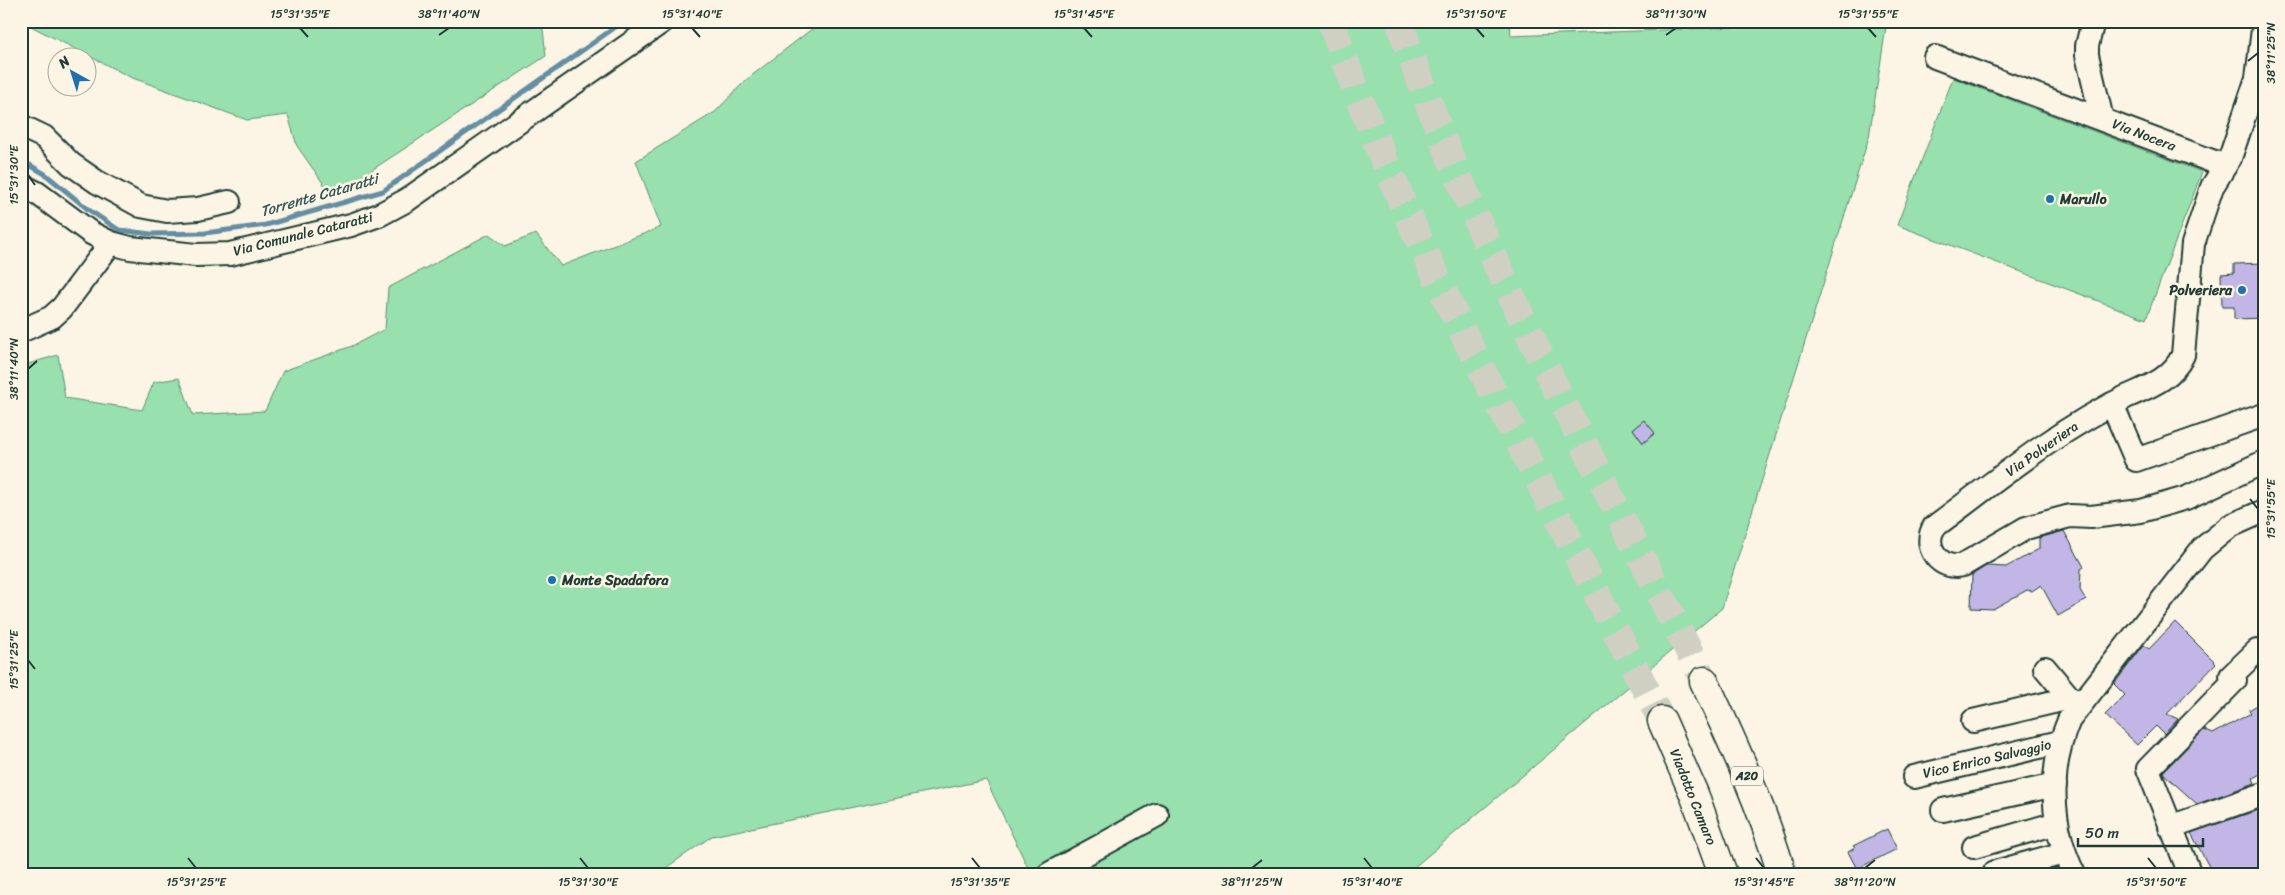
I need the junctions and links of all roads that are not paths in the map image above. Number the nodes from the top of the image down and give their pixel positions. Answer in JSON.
{"nodes":[{"id":1,"x":663,"y":21,"type":"edge"},
{"id":2,"x":2093,"y":21,"type":"edge"},
{"id":3,"x":2264,"y":21,"type":"edge"},
{"id":4,"x":1935,"y":57,"type":"dead end"},
{"id":5,"x":2102,"y":120,"type":"junction"},
{"id":6,"x":21,"y":126,"type":"edge"},
{"id":7,"x":2225,"y":166,"type":"junction"},
{"id":8,"x":21,"y":185,"type":"edge"},
{"id":9,"x":229,"y":202,"type":"dead end"},
{"id":10,"x":111,"y":243,"type":"junction"},
{"id":11,"x":21,"y":331,"type":"edge"},
{"id":12,"x":2112,"y":404,"type":"junction"},
{"id":13,"x":2264,"y":415,"type":"edge"},
{"id":14,"x":2264,"y":462,"type":"edge"},
{"id":15,"x":2264,"y":511,"type":"edge"},
{"id":16,"x":2256,"y":651,"type":"dead end"},
{"id":17,"x":2045,"y":668,"type":"dead end"},
{"id":18,"x":1704,"y":681,"type":"tunnel mouth"},
{"id":19,"x":2076,"y":700,"type":"junction"},
{"id":20,"x":1662,"y":721,"type":"tunnel mouth"},
{"id":21,"x":1973,"y":721,"type":"dead end"},
{"id":22,"x":2060,"y":742,"type":"junction"},
{"id":23,"x":1914,"y":777,"type":"dead end"},
{"id":24,"x":2055,"y":784,"type":"junction"},
{"id":25,"x":2264,"y":794,"type":"edge"},
{"id":26,"x":1942,"y":810,"type":"dead end"},
{"id":27,"x":1157,"y":815,"type":"dead end"},
{"id":28,"x":2057,"y":823,"type":"junction"},
{"id":29,"x":2170,"y":828,"type":"junction"},
{"id":30,"x":1974,"y":847,"type":"dead end"},
{"id":31,"x":2064,"y":853,"type":"junction"},
{"id":32,"x":1995,"y":872,"type":"dead end"},
{"id":33,"x":1049,"y":874,"type":"edge"},
{"id":34,"x":1722,"y":874,"type":"edge"},
{"id":35,"x":1782,"y":874,"type":"edge"},
{"id":36,"x":2074,"y":874,"type":"edge"},
{"id":37,"x":2190,"y":874,"type":"edge"}],
"edges":[{"from":1,"to":10,"type":"street","name":"Via Comunale Cataratti"},
{"from":2,"to":5,"type":"street","name":"Via Nocera"},
{"from":3,"to":7,"type":"street","name":"Via Polveriera"},
{"from":4,"to":5,"type":"street"},
{"from":5,"to":7,"type":"street","name":"Via Nocera"},
{"from":6,"to":9,"type":"street"},
{"from":7,"to":12,"type":"street","name":"Via Polveriera"},
{"from":8,"to":10,"type":"street","name":"Via Comunale Cataratti"},
{"from":10,"to":11,"type":"street"},
{"from":12,"to":13,"type":"street"},
{"from":12,"to":14,"type":"street","name":"Via Polveriera"},
{"from":15,"to":19,"type":"street"},
{"from":16,"to":29,"type":"street"},
{"from":17,"to":19,"type":"street"},
{"from":18,"to":35,"type":"highway","number":"A20"},
{"from":19,"to":21,"type":"street"},
{"from":19,"to":22,"type":"street"},
{"from":20,"to":34,"type":"highway","name":"Viadotto Camaro"},
{"from":22,"to":23,"type":"street","name":"Vico Enrico Salvaggio"},
{"from":22,"to":24,"type":"street"},
{"from":24,"to":26,"type":"street"},
{"from":24,"to":28,"type":"street"},
{"from":25,"to":29,"type":"street"},
{"from":27,"to":33,"type":"street"},
{"from":28,"to":30,"type":"street"},
{"from":28,"to":31,"type":"street"},
{"from":29,"to":37,"type":"street"},
{"from":31,"to":32,"type":"street"},
{"from":31,"to":36,"type":"street"}]}
